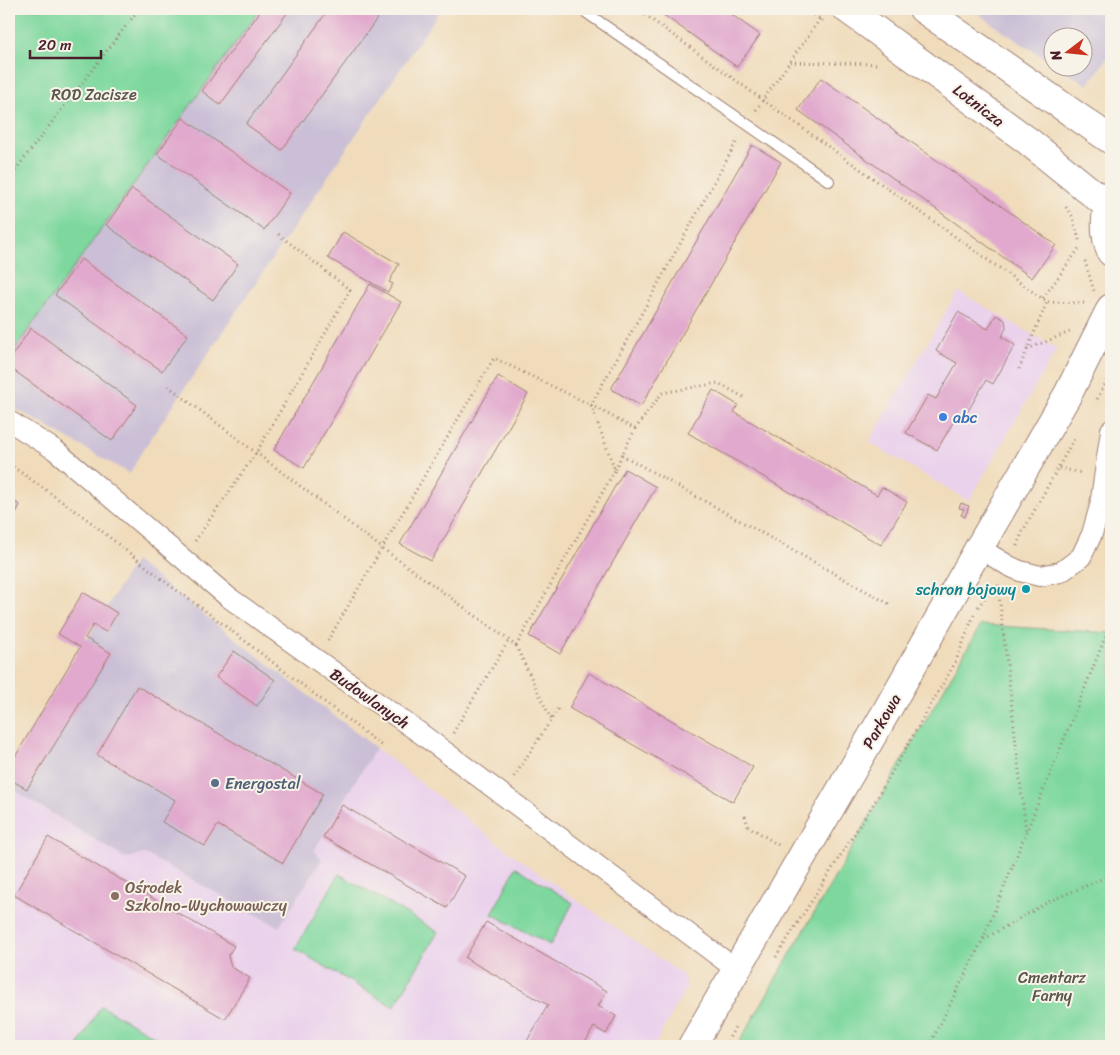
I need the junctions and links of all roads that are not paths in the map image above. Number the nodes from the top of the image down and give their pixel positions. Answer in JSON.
{"nodes":[{"id":1,"x":582,"y":9,"type":"edge"},
{"id":2,"x":846,"y":9,"type":"edge"},
{"id":3,"x":923,"y":9,"type":"edge"},
{"id":4,"x":1111,"y":140,"type":"edge"},
{"id":5,"x":829,"y":181,"type":"dead end"},
{"id":6,"x":1109,"y":200,"type":"edge"},
{"id":7,"x":1111,"y":252,"type":"edge"},
{"id":8,"x":1099,"y":302,"type":"edge"},
{"id":9,"x":1111,"y":343,"type":"edge"},
{"id":10,"x":1068,"y":394,"type":"junction"},
{"id":11,"x":9,"y":421,"type":"edge"},
{"id":12,"x":1111,"y":430,"type":"edge"},
{"id":13,"x":979,"y":548,"type":"junction"},
{"id":14,"x":737,"y":970,"type":"junction"},
{"id":15,"x":692,"y":1046,"type":"edge"}],
"edges":[{"from":1,"to":5,"type":"lane"},
{"from":2,"to":6,"type":"street","name":"Lotnicza"},
{"from":3,"to":4,"type":"street"},
{"from":6,"to":7,"type":"street"},
{"from":8,"to":10,"type":"street","name":"Parkowa"},
{"from":9,"to":10,"type":"street","name":"Parkowa"},
{"from":10,"to":13,"type":"street","name":"Parkowa"},
{"from":11,"to":14,"type":"street","name":"Budowlanych"},
{"from":12,"to":13,"type":"street"},
{"from":13,"to":14,"type":"street","name":"Parkowa"},
{"from":14,"to":15,"type":"street","name":"Parkowa"}]}
